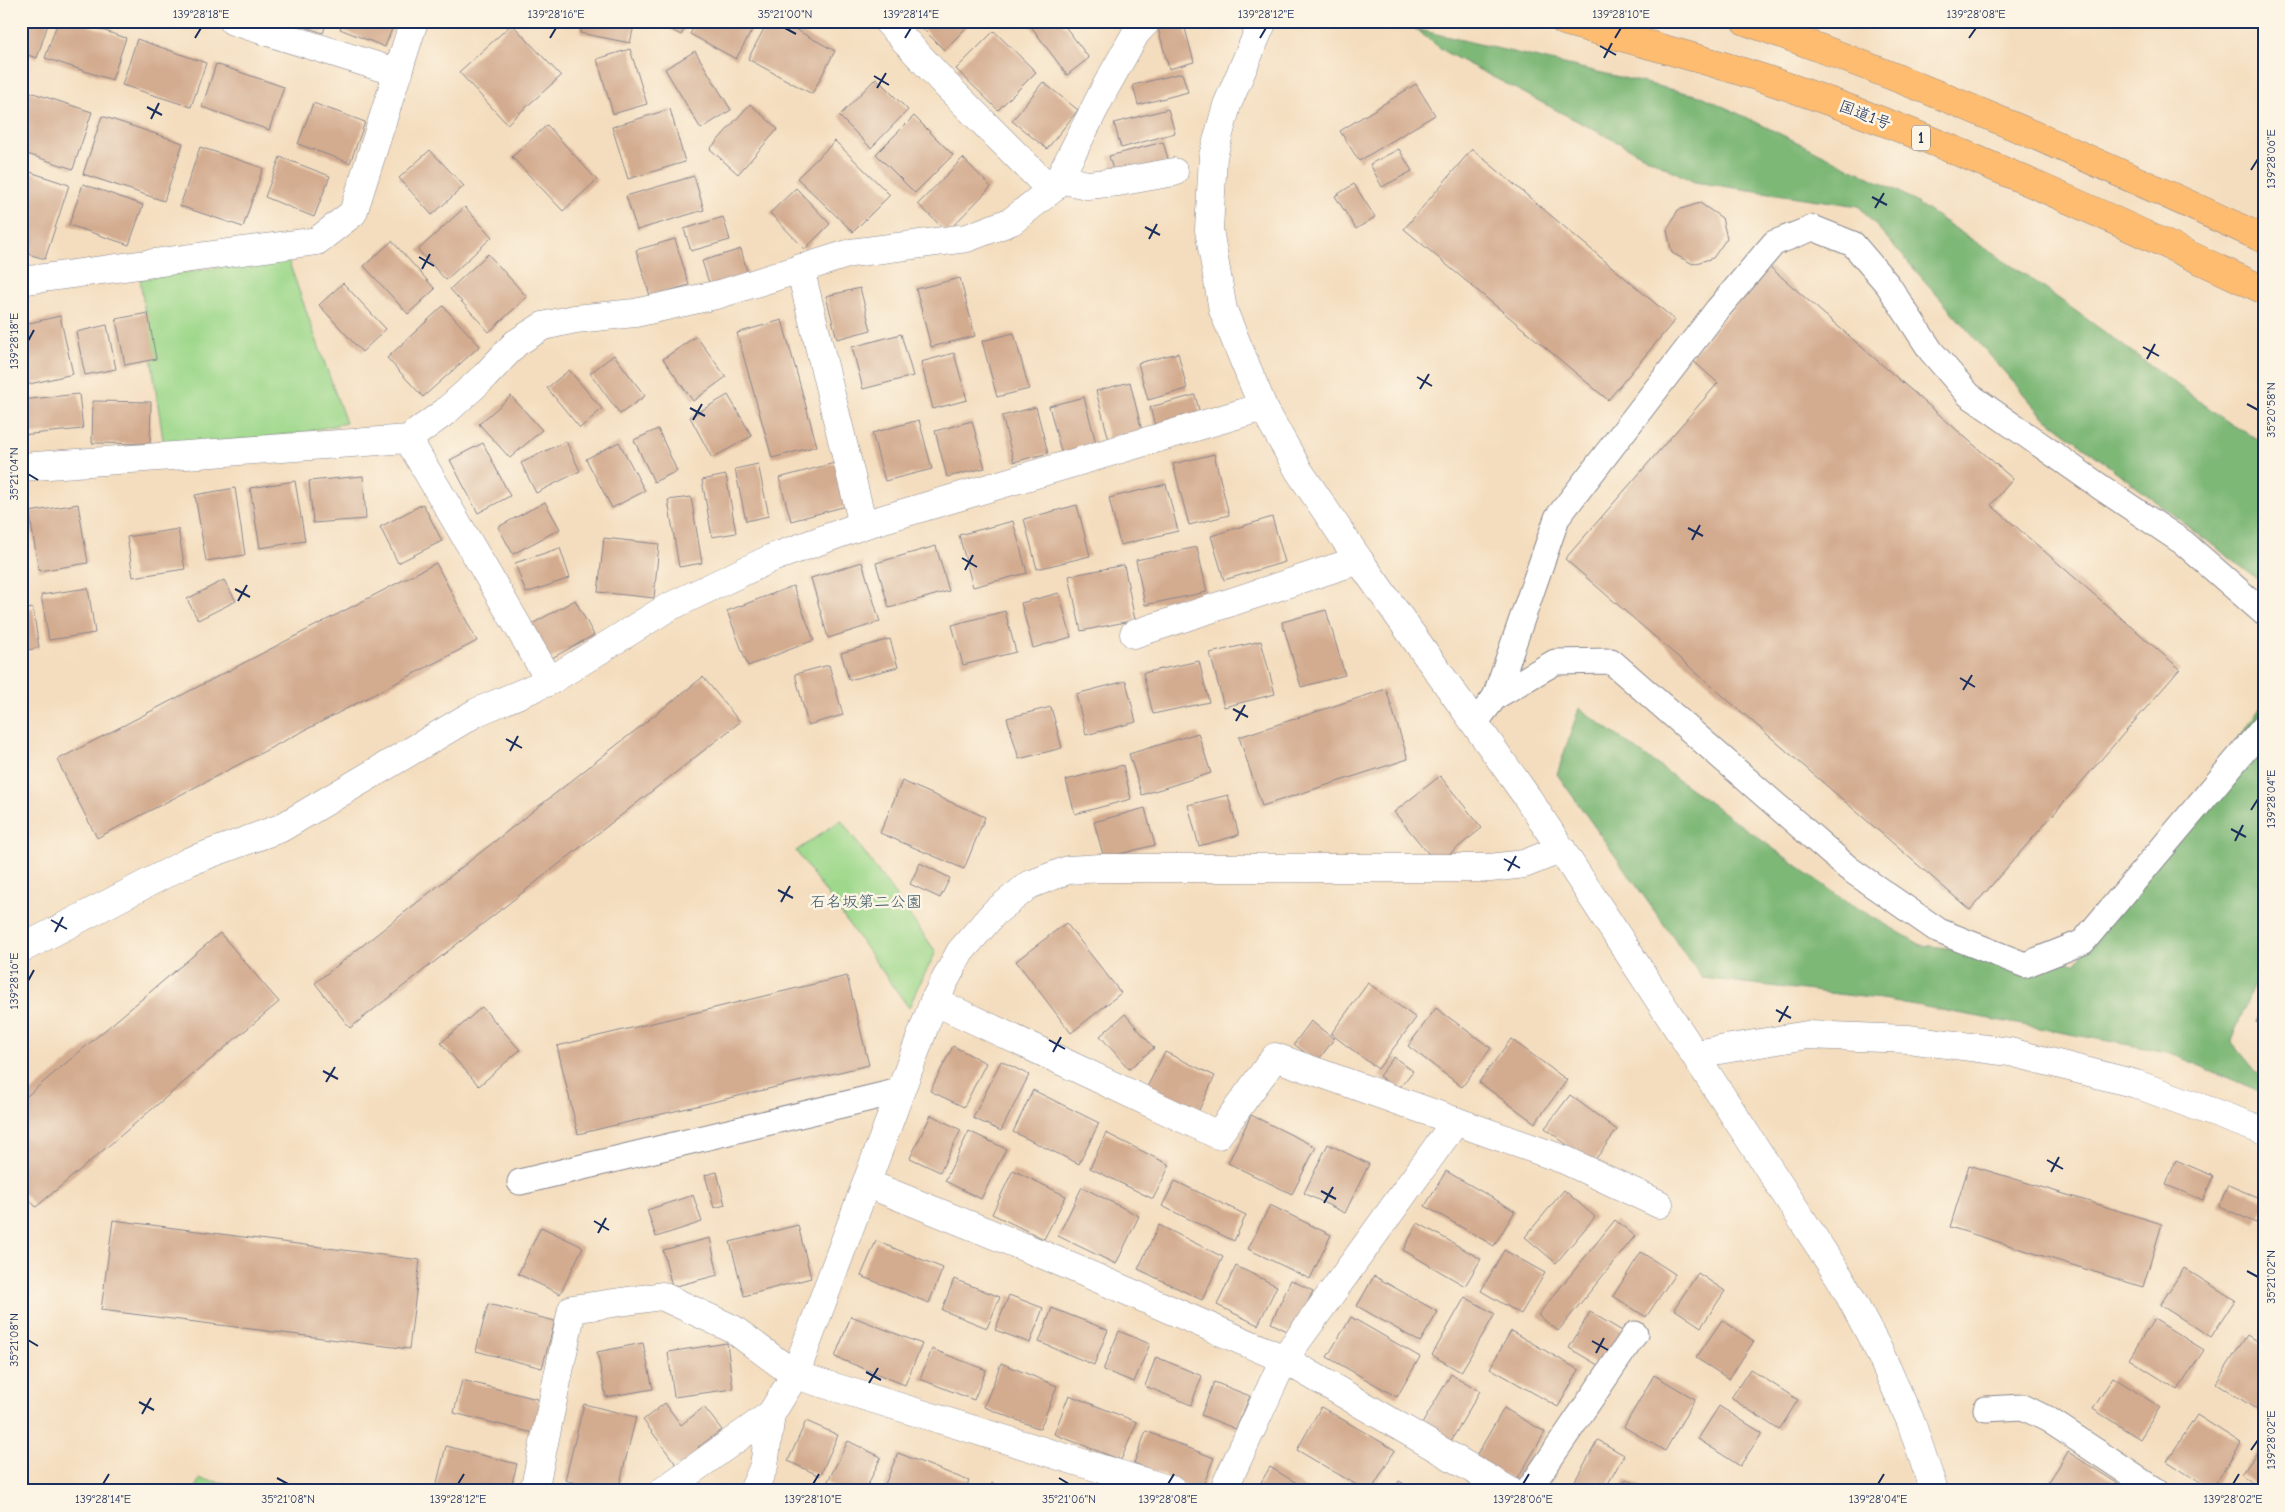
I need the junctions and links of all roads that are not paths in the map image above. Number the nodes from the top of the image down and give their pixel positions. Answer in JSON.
{"nodes":[{"id":1,"x":233,"y":21,"type":"edge"},
{"id":2,"x":414,"y":21,"type":"edge"},
{"id":3,"x":887,"y":21,"type":"edge"},
{"id":4,"x":1147,"y":21,"type":"edge"},
{"id":5,"x":1263,"y":21,"type":"edge"},
{"id":6,"x":1564,"y":21,"type":"edge"},
{"id":7,"x":1746,"y":21,"type":"edge"},
{"id":8,"x":399,"y":73,"type":"junction"},
{"id":9,"x":1174,"y":172,"type":"dead end"},
{"id":10,"x":1055,"y":185,"type":"junction"},
{"id":11,"x":2264,"y":239,"type":"edge"},
{"id":12,"x":800,"y":268,"type":"junction"},
{"id":13,"x":21,"y":281,"type":"edge"},
{"id":14,"x":2264,"y":290,"type":"edge"},
{"id":15,"x":1263,"y":408,"type":"junction"},
{"id":16,"x":408,"y":440,"type":"junction"},
{"id":17,"x":21,"y":467,"type":"edge"},
{"id":18,"x":863,"y":525,"type":"junction"},
{"id":19,"x":1358,"y":560,"type":"junction"},
{"id":20,"x":2264,"y":613,"type":"edge"},
{"id":21,"x":1134,"y":634,"type":"dead end"},
{"id":22,"x":550,"y":680,"type":"junction"},
{"id":23,"x":1495,"y":697,"type":"junction"},
{"id":24,"x":1475,"y":722,"type":"junction"},
{"id":25,"x":2264,"y":727,"type":"edge"},
{"id":26,"x":1562,"y":849,"type":"junction"},
{"id":27,"x":21,"y":949,"type":"edge"},
{"id":28,"x":934,"y":1001,"type":"junction"},
{"id":29,"x":1696,"y":1054,"type":"junction"},
{"id":30,"x":900,"y":1091,"type":"junction"},
{"id":31,"x":1456,"y":1121,"type":"junction"},
{"id":32,"x":2264,"y":1131,"type":"edge"},
{"id":33,"x":520,"y":1182,"type":"dead end"},
{"id":34,"x":866,"y":1183,"type":"junction"},
{"id":35,"x":1659,"y":1204,"type":"dead end"},
{"id":36,"x":1635,"y":1334,"type":"dead end"},
{"id":37,"x":1284,"y":1360,"type":"junction"},
{"id":38,"x":795,"y":1375,"type":"junction"},
{"id":39,"x":1986,"y":1409,"type":"dead end"},
{"id":40,"x":771,"y":1414,"type":"junction"},
{"id":41,"x":534,"y":1491,"type":"edge"},
{"id":42,"x":663,"y":1491,"type":"edge"},
{"id":43,"x":753,"y":1491,"type":"edge"},
{"id":44,"x":1174,"y":1491,"type":"edge"},
{"id":45,"x":1223,"y":1491,"type":"edge"},
{"id":46,"x":1510,"y":1491,"type":"edge"},
{"id":47,"x":1528,"y":1491,"type":"edge"},
{"id":48,"x":1934,"y":1491,"type":"edge"},
{"id":49,"x":2156,"y":1491,"type":"edge"}],
"edges":[{"from":1,"to":8,"type":"street"},
{"from":2,"to":8,"type":"street"},
{"from":3,"to":10,"type":"street"},
{"from":4,"to":10,"type":"street"},
{"from":5,"to":15,"type":"street"},
{"from":6,"to":14,"type":"highway","name":"国道1号","number":"1"},
{"from":7,"to":11,"type":"highway"},
{"from":8,"to":13,"type":"street"},
{"from":9,"to":10,"type":"street"},
{"from":10,"to":12,"type":"street"},
{"from":12,"to":16,"type":"street"},
{"from":12,"to":18,"type":"street"},
{"from":15,"to":18,"type":"street"},
{"from":15,"to":19,"type":"street"},
{"from":16,"to":17,"type":"street"},
{"from":16,"to":22,"type":"street"},
{"from":18,"to":22,"type":"street"},
{"from":19,"to":21,"type":"street"},
{"from":19,"to":24,"type":"street"},
{"from":20,"to":23,"type":"lane"},
{"from":22,"to":27,"type":"street"},
{"from":23,"to":24,"type":"lane"},
{"from":23,"to":25,"type":"lane"},
{"from":24,"to":26,"type":"street"},
{"from":26,"to":28,"type":"street"},
{"from":26,"to":29,"type":"street"},
{"from":28,"to":30,"type":"street"},
{"from":28,"to":31,"type":"street"},
{"from":29,"to":32,"type":"street"},
{"from":29,"to":48,"type":"street"},
{"from":30,"to":33,"type":"lane"},
{"from":30,"to":34,"type":"street"},
{"from":31,"to":35,"type":"street"},
{"from":31,"to":37,"type":"street"},
{"from":34,"to":37,"type":"street"},
{"from":34,"to":38,"type":"street"},
{"from":36,"to":47,"type":"lane"},
{"from":37,"to":45,"type":"street"},
{"from":37,"to":46,"type":"street"},
{"from":38,"to":40,"type":"street"},
{"from":38,"to":41,"type":"street"},
{"from":38,"to":44,"type":"street"},
{"from":39,"to":49,"type":"lane"},
{"from":40,"to":42,"type":"street"},
{"from":40,"to":43,"type":"street"}]}
